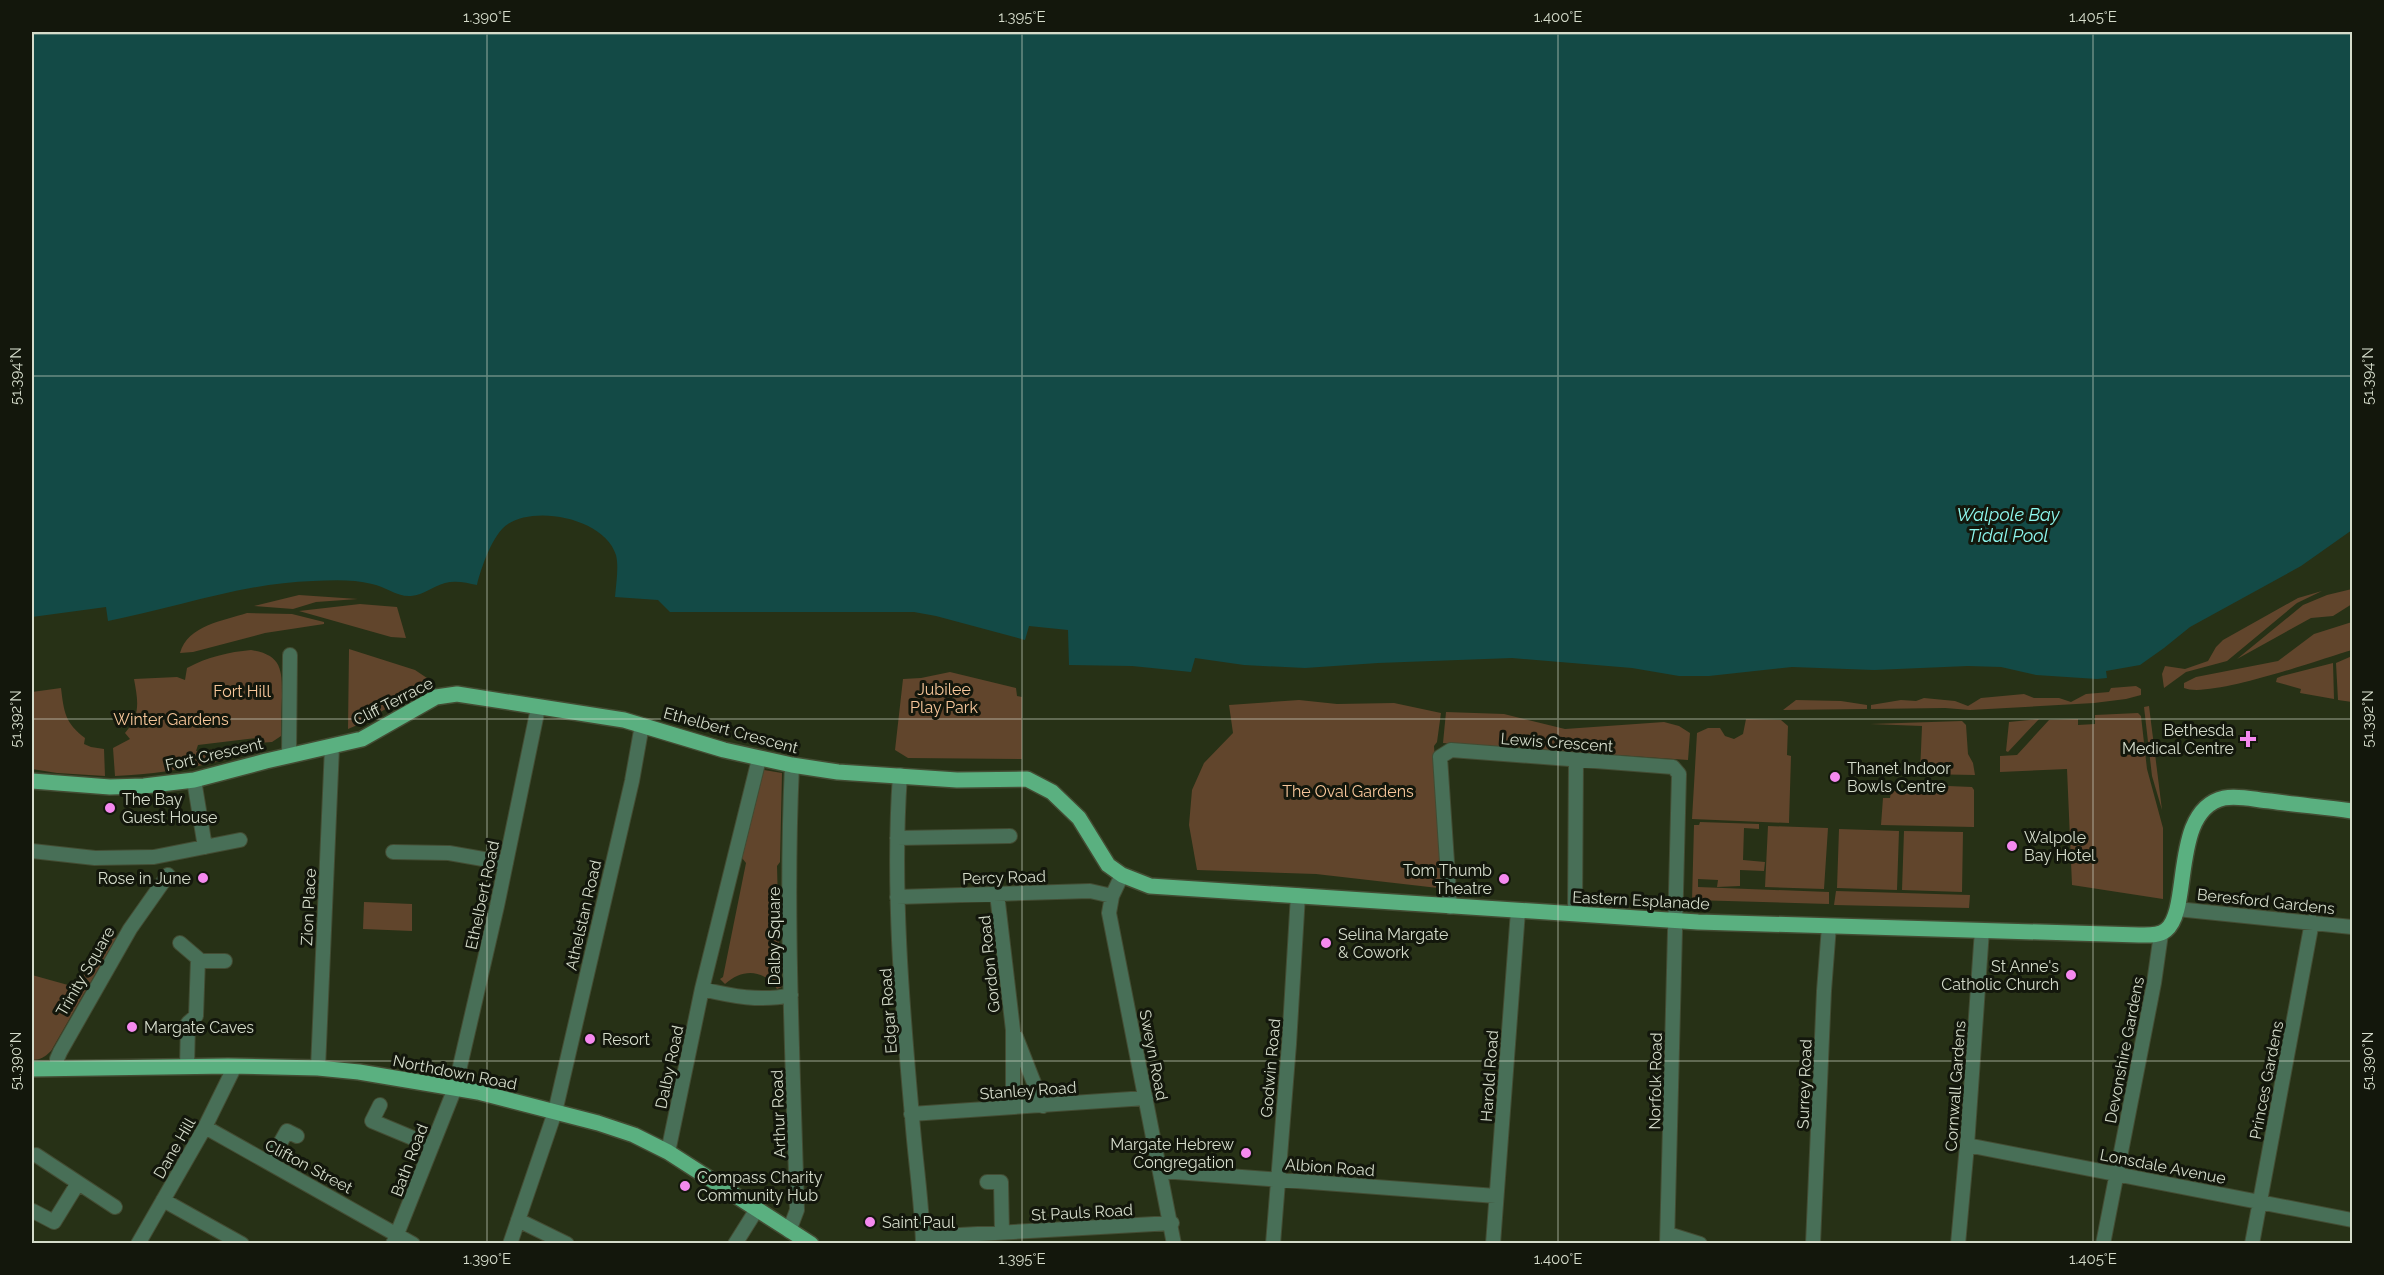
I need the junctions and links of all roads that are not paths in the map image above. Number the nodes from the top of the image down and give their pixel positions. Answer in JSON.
{"nodes":[{"id":1,"x":290,"y":655,"type":"dead end"},
{"id":2,"x":507,"y":702,"type":"joint"},
{"id":3,"x":538,"y":708,"type":"junction"},
{"id":4,"x":642,"y":725,"type":"junction"},
{"id":5,"x":332,"y":747,"type":"junction"},
{"id":6,"x":289,"y":755,"type":"junction"},
{"id":7,"x":759,"y":759,"type":"junction"},
{"id":8,"x":1576,"y":760,"type":"junction"},
{"id":9,"x":792,"y":765,"type":"junction"},
{"id":10,"x":1673,"y":767,"type":"joint"},
{"id":11,"x":900,"y":775,"type":"junction"},
{"id":12,"x":194,"y":780,"type":"junction"},
{"id":13,"x":32,"y":781,"type":"edge"},
{"id":14,"x":2352,"y":811,"type":"edge"},
{"id":15,"x":1010,"y":836,"type":"dead end"},
{"id":16,"x":897,"y":838,"type":"junction"},
{"id":17,"x":240,"y":840,"type":"dead end"},
{"id":18,"x":205,"y":847,"type":"junction"},
{"id":19,"x":32,"y":851,"type":"edge"},
{"id":20,"x":393,"y":852,"type":"dead end"},
{"id":21,"x":506,"y":863,"type":"junction"},
{"id":22,"x":168,"y":875,"type":"dead end"},
{"id":23,"x":1122,"y":875,"type":"junction"},
{"id":24,"x":998,"y":894,"type":"junction"},
{"id":25,"x":1298,"y":895,"type":"junction"},
{"id":26,"x":1112,"y":896,"type":"junction"},
{"id":27,"x":897,"y":897,"type":"junction"},
{"id":28,"x":1450,"y":907,"type":"junction"},
{"id":29,"x":2177,"y":909,"type":"junction"},
{"id":30,"x":1518,"y":912,"type":"junction"},
{"id":31,"x":1575,"y":914,"type":"junction"},
{"id":32,"x":1675,"y":920,"type":"junction"},
{"id":33,"x":2312,"y":922,"type":"junction"},
{"id":34,"x":1829,"y":926,"type":"junction"},
{"id":35,"x":2352,"y":927,"type":"edge"},
{"id":36,"x":1982,"y":930,"type":"junction"},
{"id":37,"x":2161,"y":934,"type":"junction"},
{"id":38,"x":180,"y":943,"type":"dead end"},
{"id":39,"x":198,"y":959,"type":"junction"},
{"id":40,"x":225,"y":961,"type":"dead end"},
{"id":41,"x":702,"y":989,"type":"junction"},
{"id":42,"x":790,"y":995,"type":"junction"},
{"id":43,"x":1013,"y":1030,"type":"junction"},
{"id":44,"x":235,"y":1066,"type":"junction"},
{"id":45,"x":187,"y":1067,"type":"junction"},
{"id":46,"x":57,"y":1068,"type":"junction"},
{"id":47,"x":318,"y":1068,"type":"junction"},
{"id":48,"x":32,"y":1069,"type":"edge"},
{"id":49,"x":454,"y":1088,"type":"junction"},
{"id":50,"x":1146,"y":1098,"type":"junction"},
{"id":51,"x":380,"y":1105,"type":"dead end"},
{"id":52,"x":1043,"y":1106,"type":"junction"},
{"id":53,"x":1013,"y":1107,"type":"junction"},
{"id":54,"x":555,"y":1112,"type":"junction"},
{"id":55,"x":911,"y":1114,"type":"junction"},
{"id":56,"x":205,"y":1127,"type":"junction"},
{"id":57,"x":297,"y":1136,"type":"dead end"},
{"id":58,"x":1967,"y":1145,"type":"junction"},
{"id":59,"x":432,"y":1146,"type":"junction"},
{"id":60,"x":668,"y":1152,"type":"junction"},
{"id":61,"x":36,"y":1155,"type":"dead end"},
{"id":62,"x":269,"y":1163,"type":"junction"},
{"id":63,"x":1162,"y":1171,"type":"junction"},
{"id":64,"x":2117,"y":1174,"type":"junction"},
{"id":65,"x":1277,"y":1180,"type":"junction"},
{"id":66,"x":987,"y":1182,"type":"dead end"},
{"id":67,"x":78,"y":1184,"type":"junction"},
{"id":68,"x":1496,"y":1196,"type":"junction"},
{"id":69,"x":163,"y":1200,"type":"junction"},
{"id":70,"x":2260,"y":1201,"type":"junction"},
{"id":71,"x":115,"y":1207,"type":"dead end"},
{"id":72,"x":757,"y":1209,"type":"junction"},
{"id":73,"x":32,"y":1213,"type":"edge"},
{"id":74,"x":518,"y":1220,"type":"junction"},
{"id":75,"x":2352,"y":1220,"type":"edge"},
{"id":76,"x":1172,"y":1223,"type":"junction"},
{"id":77,"x":789,"y":1231,"type":"junction"},
{"id":78,"x":1002,"y":1233,"type":"junction"},
{"id":79,"x":395,"y":1239,"type":"edge"},
{"id":80,"x":1668,"y":1239,"type":"edge"},
{"id":81,"x":923,"y":1240,"type":"edge"},
{"id":82,"x":144,"y":1241,"type":"edge"},
{"id":83,"x":242,"y":1244,"type":"edge"},
{"id":84,"x":413,"y":1244,"type":"edge"},
{"id":85,"x":510,"y":1244,"type":"edge"},
{"id":86,"x":567,"y":1244,"type":"edge"},
{"id":87,"x":735,"y":1244,"type":"edge"},
{"id":88,"x":811,"y":1244,"type":"edge"},
{"id":89,"x":1174,"y":1244,"type":"edge"},
{"id":90,"x":1273,"y":1244,"type":"edge"},
{"id":91,"x":1493,"y":1244,"type":"edge"},
{"id":92,"x":1700,"y":1244,"type":"edge"},
{"id":93,"x":1813,"y":1244,"type":"edge"},
{"id":94,"x":1958,"y":1244,"type":"edge"},
{"id":95,"x":2103,"y":1244,"type":"edge"},
{"id":96,"x":2252,"y":1244,"type":"edge"}],
"edges":[{"from":1,"to":6,"type":"street"},
{"from":2,"to":3,"type":"main road","name":"Ethelbert Crescent"},
{"from":2,"to":5,"type":"main road","name":"Cliff Terrace"},
{"from":3,"to":4,"type":"main road","name":"Ethelbert Crescent"},
{"from":3,"to":21,"type":"street","name":"Ethelbert Road"},
{"from":4,"to":7,"type":"main road","name":"Ethelbert Crescent"},
{"from":4,"to":54,"type":"street","name":"Athelstan Road"},
{"from":5,"to":6,"type":"main road","name":"Fort Crescent"},
{"from":5,"to":47,"type":"street","name":"Zion Place"},
{"from":6,"to":12,"type":"main road","name":"Fort Crescent"},
{"from":7,"to":9,"type":"main road","name":"Ethelbert Crescent"},
{"from":7,"to":41,"type":"street"},
{"from":8,"to":10,"type":"street","name":"Lewis Crescent"},
{"from":8,"to":28,"type":"street","name":"Lewis Crescent"},
{"from":8,"to":31,"type":"street"},
{"from":9,"to":11,"type":"main road","name":"Ethelbert Crescent"},
{"from":9,"to":42,"type":"street","name":"Dalby Square"},
{"from":10,"to":32,"type":"street","name":"Norfolk Road"},
{"from":11,"to":16,"type":"street","name":"Edgar Road"},
{"from":11,"to":23,"type":"main road","name":"Ethelbert Crescent"},
{"from":12,"to":13,"type":"main road","name":"Fort Crescent"},
{"from":12,"to":18,"type":"street"},
{"from":14,"to":29,"type":"main road"},
{"from":15,"to":16,"type":"street"},
{"from":16,"to":27,"type":"street","name":"Edgar Road"},
{"from":17,"to":18,"type":"street"},
{"from":18,"to":19,"type":"street"},
{"from":20,"to":21,"type":"street"},
{"from":21,"to":49,"type":"street","name":"Ethelbert Road"},
{"from":22,"to":46,"type":"street","name":"Trinity Square"},
{"from":23,"to":25,"type":"main road","name":"Eastern Esplanade"},
{"from":23,"to":26,"type":"street","name":"Sweyn Road"},
{"from":24,"to":26,"type":"street","name":"Percy Road"},
{"from":24,"to":27,"type":"street","name":"Percy Road"},
{"from":24,"to":43,"type":"street","name":"Gordon Road"},
{"from":25,"to":28,"type":"main road","name":"Eastern Esplanade"},
{"from":25,"to":65,"type":"street","name":"Godwin Road"},
{"from":26,"to":50,"type":"street","name":"Sweyn Road"},
{"from":27,"to":55,"type":"street","name":"Edgar Road"},
{"from":28,"to":30,"type":"main road","name":"Eastern Esplanade"},
{"from":29,"to":33,"type":"street","name":"Beresford Gardens"},
{"from":29,"to":37,"type":"main road"},
{"from":30,"to":31,"type":"main road","name":"Eastern Esplanade"},
{"from":30,"to":68,"type":"street","name":"Harold Road"},
{"from":31,"to":32,"type":"main road","name":"Eastern Esplanade"},
{"from":32,"to":34,"type":"main road","name":"Eastern Esplanade"},
{"from":32,"to":80,"type":"street","name":"Norfolk Road"},
{"from":33,"to":35,"type":"street","name":"Beresford Gardens"},
{"from":33,"to":70,"type":"street","name":"Princes Gardens"},
{"from":34,"to":36,"type":"main road","name":"Eastern Esplanade"},
{"from":34,"to":93,"type":"street","name":"Surrey Road"},
{"from":36,"to":37,"type":"main road","name":"Eastern Esplanade"},
{"from":36,"to":58,"type":"street","name":"Cornwall Gardens"},
{"from":37,"to":64,"type":"street","name":"Devonshire Gardens"},
{"from":38,"to":39,"type":"street"},
{"from":39,"to":40,"type":"street"},
{"from":39,"to":45,"type":"street"},
{"from":41,"to":42,"type":"street","name":"Dalby Square"},
{"from":41,"to":60,"type":"street","name":"Dalby Road"},
{"from":42,"to":77,"type":"street","name":"Arthur Road"},
{"from":43,"to":52,"type":"street","name":"Gordon Road"},
{"from":43,"to":53,"type":"street","name":"Gordon Road"},
{"from":44,"to":45,"type":"main road","name":"Northdown Road"},
{"from":44,"to":47,"type":"main road","name":"Northdown Road"},
{"from":44,"to":56,"type":"street","name":"Dane Hill"},
{"from":45,"to":46,"type":"main road","name":"Northdown Road"},
{"from":46,"to":48,"type":"main road"},
{"from":47,"to":49,"type":"main road","name":"Northdown Road"},
{"from":49,"to":54,"type":"main road","name":"Northdown Road"},
{"from":49,"to":59,"type":"street","name":"Bath Road"},
{"from":50,"to":52,"type":"street","name":"Stanley Road"},
{"from":50,"to":63,"type":"street","name":"Sweyn Road"},
{"from":51,"to":59,"type":"street"},
{"from":52,"to":53,"type":"street","name":"Stanley Road"},
{"from":53,"to":55,"type":"street","name":"Stanley Road"},
{"from":54,"to":60,"type":"main road","name":"Northdown Road"},
{"from":54,"to":74,"type":"street","name":"Athelstan Road"},
{"from":55,"to":81,"type":"street","name":"Edgar Road"},
{"from":56,"to":62,"type":"street","name":"Clifton Street"},
{"from":56,"to":69,"type":"street","name":"Dane Hill"},
{"from":57,"to":62,"type":"street"},
{"from":58,"to":64,"type":"street","name":"Lonsdale Avenue"},
{"from":58,"to":94,"type":"street","name":"Cornwall Gardens"},
{"from":59,"to":79,"type":"street","name":"Bath Road"},
{"from":60,"to":72,"type":"main road","name":"Northdown Road"},
{"from":61,"to":67,"type":"street"},
{"from":62,"to":79,"type":"street","name":"Clifton Street"},
{"from":63,"to":65,"type":"street","name":"Albion Road"},
{"from":63,"to":76,"type":"street","name":"Sweyn Road"},
{"from":64,"to":70,"type":"street","name":"Lonsdale Avenue"},
{"from":64,"to":95,"type":"street","name":"Devonshire Gardens"},
{"from":65,"to":68,"type":"street","name":"Albion Road"},
{"from":65,"to":90,"type":"street","name":"Godwin Road"},
{"from":66,"to":78,"type":"street"},
{"from":67,"to":71,"type":"street"},
{"from":67,"to":73,"type":"street"},
{"from":68,"to":91,"type":"street","name":"Harold Road"},
{"from":69,"to":82,"type":"street","name":"Dane Hill"},
{"from":69,"to":83,"type":"street"},
{"from":70,"to":75,"type":"street","name":"Lonsdale Avenue"},
{"from":70,"to":96,"type":"street","name":"Princes Gardens"},
{"from":72,"to":77,"type":"main road","name":"Northdown Road"},
{"from":72,"to":87,"type":"street"},
{"from":74,"to":85,"type":"street","name":"Athelstan Road"},
{"from":74,"to":86,"type":"street"},
{"from":76,"to":78,"type":"street","name":"St Pauls Road"},
{"from":76,"to":89,"type":"street","name":"Sweyn Road"},
{"from":77,"to":88,"type":"main road","name":"Northdown Road"},
{"from":78,"to":81,"type":"street","name":"St Pauls Road"},
{"from":79,"to":84,"type":"street","name":"Clifton Street"},
{"from":80,"to":92,"type":"street"}]}
